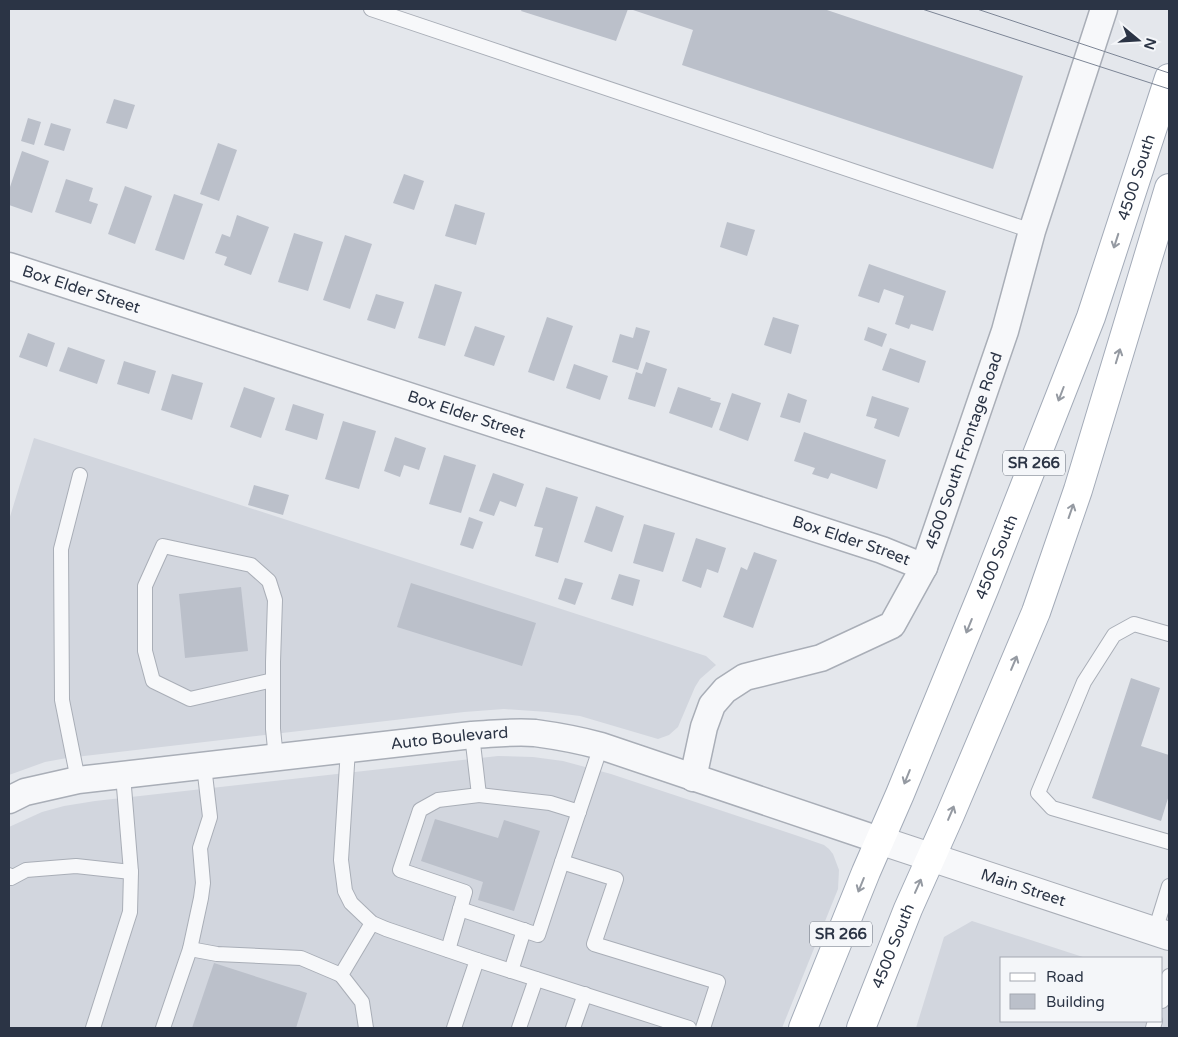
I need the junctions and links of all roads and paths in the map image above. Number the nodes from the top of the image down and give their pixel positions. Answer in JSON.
{"nodes":[{"id":1,"x":371,"y":9,"type":"edge"},
{"id":2,"x":1104,"y":9,"type":"edge"},
{"id":3,"x":1169,"y":78,"type":"edge"},
{"id":4,"x":1169,"y":188,"type":"edge"},
{"id":5,"x":1032,"y":231,"type":"junction"},
{"id":6,"x":9,"y":266,"type":"edge"},
{"id":7,"x":80,"y":475,"type":"dead end"},
{"id":8,"x":924,"y":568,"type":"junction"},
{"id":9,"x":1169,"y":634,"type":"edge"},
{"id":10,"x":273,"y":680,"type":"junction"},
{"id":11,"x":472,"y":735,"type":"junction"},
{"id":12,"x":601,"y":746,"type":"junction"},
{"id":13,"x":348,"y":749,"type":"junction"},
{"id":14,"x":276,"y":758,"type":"junction"},
{"id":15,"x":204,"y":766,"type":"junction"},
{"id":16,"x":122,"y":775,"type":"junction"},
{"id":17,"x":693,"y":778,"type":"junction"},
{"id":18,"x":78,"y":780,"type":"junction"},
{"id":19,"x":479,"y":795,"type":"junction"},
{"id":20,"x":9,"y":800,"type":"edge"},
{"id":21,"x":579,"y":812,"type":"junction"},
{"id":22,"x":879,"y":840,"type":"junction"},
{"id":23,"x":1169,"y":842,"type":"edge"},
{"id":24,"x":931,"y":857,"type":"junction"},
{"id":25,"x":562,"y":862,"type":"junction"},
{"id":26,"x":131,"y":872,"type":"junction"},
{"id":27,"x":10,"y":878,"type":"edge"},
{"id":28,"x":1169,"y":886,"type":"edge"},
{"id":29,"x":460,"y":909,"type":"junction"},
{"id":30,"x":372,"y":923,"type":"junction"},
{"id":31,"x":524,"y":930,"type":"junction"},
{"id":32,"x":1162,"y":934,"type":"edge"},
{"id":33,"x":190,"y":949,"type":"junction"},
{"id":34,"x":448,"y":950,"type":"junction"},
{"id":35,"x":477,"y":960,"type":"junction"},
{"id":36,"x":511,"y":971,"type":"junction"},
{"id":37,"x":340,"y":975,"type":"junction"},
{"id":38,"x":1169,"y":976,"type":"edge"},
{"id":39,"x":536,"y":979,"type":"junction"},
{"id":40,"x":585,"y":994,"type":"junction"},
{"id":41,"x":1163,"y":997,"type":"edge"},
{"id":42,"x":92,"y":1028,"type":"edge"},
{"id":43,"x":163,"y":1028,"type":"edge"},
{"id":44,"x":366,"y":1028,"type":"edge"},
{"id":45,"x":454,"y":1028,"type":"edge"},
{"id":46,"x":519,"y":1028,"type":"edge"},
{"id":47,"x":573,"y":1028,"type":"edge"},
{"id":48,"x":689,"y":1028,"type":"edge"},
{"id":49,"x":703,"y":1028,"type":"edge"},
{"id":50,"x":803,"y":1028,"type":"edge"},
{"id":51,"x":861,"y":1028,"type":"edge"}],
"edges":[{"from":1,"to":5,"type":"lane"},
{"from":2,"to":5,"type":"street","name":"4500 South Frontage Road"},
{"from":3,"to":22,"type":"main road","name":"4500 South","number":"SR 266","one_way":true},
{"from":24,"to":4,"type":"main road","name":"4500 South","number":"SR 266","one_way":true},
{"from":5,"to":8,"type":"street","name":"4500 South Frontage Road"},
{"from":6,"to":8,"type":"street","name":"Box Elder Street"},
{"from":7,"to":18,"type":"lane"},
{"from":8,"to":17,"type":"street","name":"4500 South Frontage Road"},
{"from":9,"to":23,"type":"lane"},
{"from":10,"to":10,"type":"lane"},
{"from":10,"to":14,"type":"lane"},
{"from":11,"to":12,"type":"street","name":"Auto Boulevard"},
{"from":11,"to":13,"type":"street","name":"Auto Boulevard"},
{"from":11,"to":19,"type":"lane"},
{"from":12,"to":17,"type":"street","name":"Auto Boulevard"},
{"from":12,"to":21,"type":"lane"},
{"from":13,"to":14,"type":"street","name":"Auto Boulevard"},
{"from":13,"to":30,"type":"lane"},
{"from":14,"to":15,"type":"street","name":"Auto Boulevard"},
{"from":15,"to":16,"type":"street","name":"Auto Boulevard"},
{"from":15,"to":33,"type":"lane"},
{"from":16,"to":18,"type":"street","name":"Auto Boulevard"},
{"from":16,"to":26,"type":"lane"},
{"from":17,"to":22,"type":"street","name":"Auto Boulevard"},
{"from":18,"to":20,"type":"street","name":"Auto Boulevard"},
{"from":19,"to":21,"type":"lane"},
{"from":19,"to":29,"type":"lane"},
{"from":21,"to":25,"type":"lane"},
{"from":22,"to":24,"type":"street","name":"Main Street"},
{"from":22,"to":50,"type":"main road","name":"4500 South","number":"SR 266","one_way":true},
{"from":24,"to":32,"type":"street","name":"Main Street"},
{"from":51,"to":24,"type":"main road","name":"4500 South","number":"SR 266","one_way":true},
{"from":25,"to":31,"type":"lane"},
{"from":25,"to":49,"type":"lane"},
{"from":26,"to":27,"type":"lane"},
{"from":26,"to":42,"type":"lane"},
{"from":28,"to":32,"type":"lane"},
{"from":29,"to":31,"type":"lane"},
{"from":29,"to":34,"type":"lane"},
{"from":30,"to":34,"type":"lane"},
{"from":30,"to":37,"type":"lane"},
{"from":31,"to":36,"type":"lane"},
{"from":33,"to":37,"type":"lane"},
{"from":33,"to":43,"type":"lane"},
{"from":34,"to":35,"type":"lane"},
{"from":35,"to":36,"type":"lane"},
{"from":35,"to":45,"type":"lane"},
{"from":36,"to":39,"type":"lane"},
{"from":37,"to":44,"type":"lane"},
{"from":38,"to":41,"type":"lane"},
{"from":39,"to":40,"type":"lane"},
{"from":39,"to":46,"type":"lane"},
{"from":40,"to":47,"type":"lane"},
{"from":40,"to":48,"type":"lane"}]}
